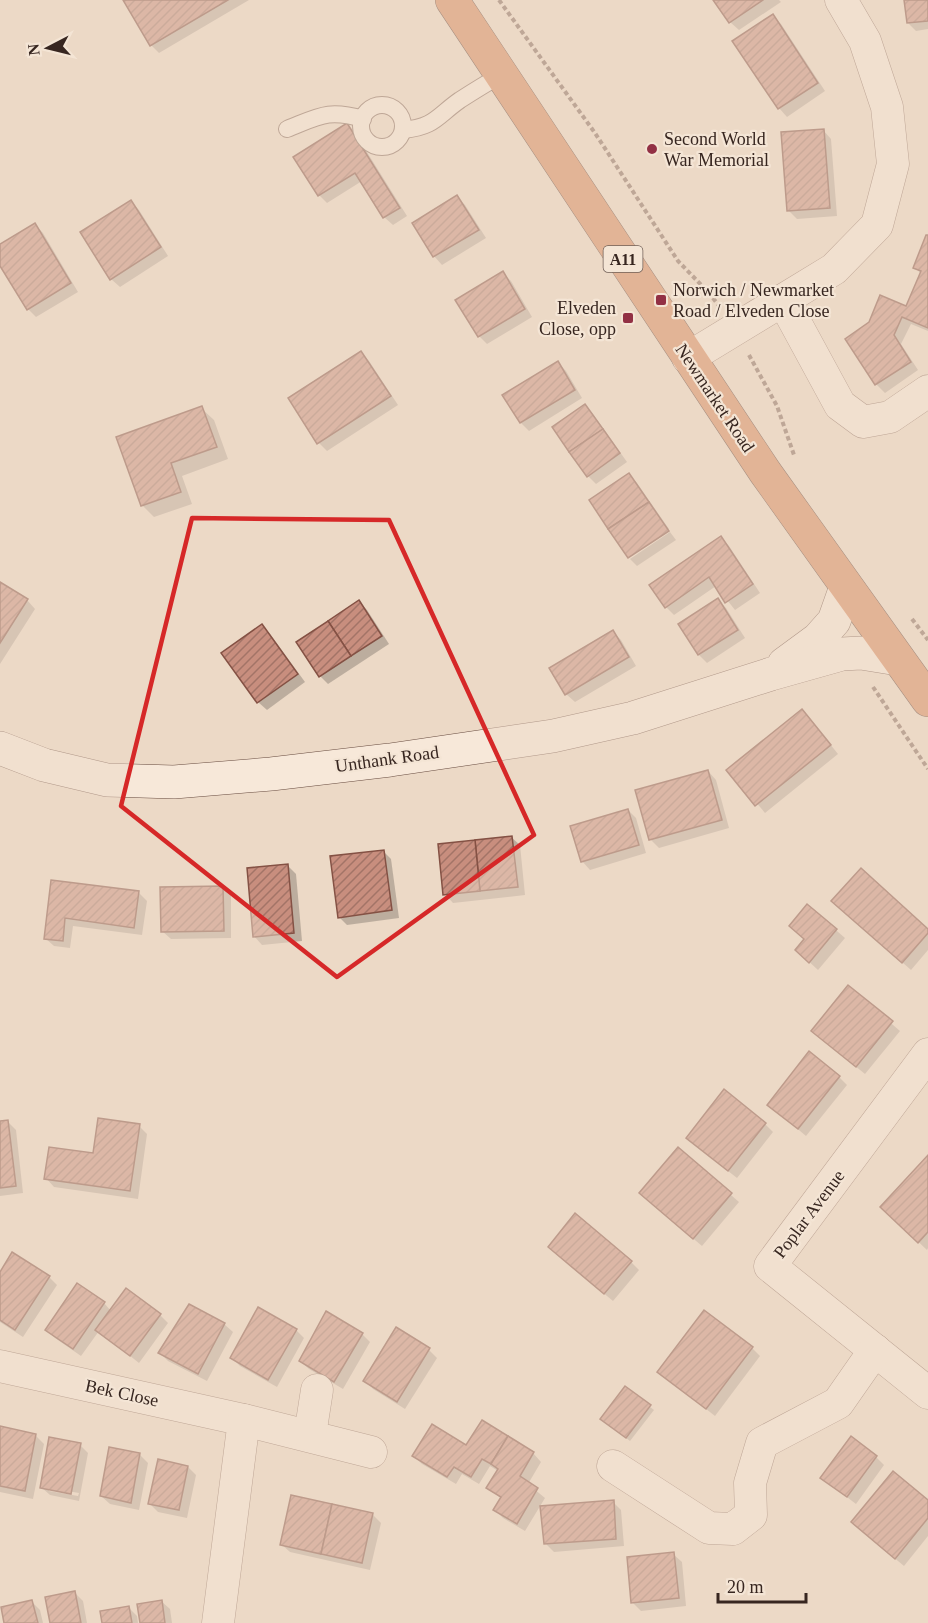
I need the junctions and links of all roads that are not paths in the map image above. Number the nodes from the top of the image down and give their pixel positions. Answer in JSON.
{"nodes":[{"id":1,"x":452,"y":0,"type":"edge"},
{"id":2,"x":841,"y":0,"type":"edge"},
{"id":3,"x":501,"y":75,"type":"junction"},
{"id":4,"x":363,"y":119,"type":"junction"},
{"id":5,"x":287,"y":129,"type":"dead end"},
{"id":6,"x":403,"y":130,"type":"junction"},
{"id":7,"x":783,"y":300,"type":"junction"},
{"id":8,"x":688,"y":358,"type":"junction"},
{"id":9,"x":928,"y":391,"type":"edge"},
{"id":10,"x":846,"y":587,"type":"junction"},
{"id":11,"x":898,"y":659,"type":"junction"},
{"id":12,"x":771,"y":674,"type":"junction"},
{"id":13,"x":928,"y":700,"type":"edge"},
{"id":14,"x":0,"y":748,"type":"edge"},
{"id":15,"x":928,"y":1053,"type":"edge"},
{"id":16,"x":875,"y":1350,"type":"junction"},
{"id":17,"x":0,"y":1366,"type":"edge"},
{"id":18,"x":317,"y":1390,"type":"dead end"},
{"id":19,"x":928,"y":1393,"type":"edge"},
{"id":20,"x":244,"y":1420,"type":"junction"},
{"id":21,"x":310,"y":1435,"type":"junction"},
{"id":22,"x":371,"y":1452,"type":"dead end"},
{"id":23,"x":613,"y":1466,"type":"dead end"},
{"id":24,"x":218,"y":1623,"type":"edge"}],
"edges":[{"from":1,"to":3,"type":"highway","name":"Newmarket Road","number":"A11"},
{"from":2,"to":7,"type":"street"},
{"from":3,"to":6,"type":"lane"},
{"from":3,"to":8,"type":"highway","name":"Newmarket Road","number":"A11"},
{"from":4,"to":5,"type":"lane"},
{"from":4,"to":6,"type":"lane"},
{"from":4,"to":6,"type":"lane"},
{"from":7,"to":8,"type":"street"},
{"from":7,"to":9,"type":"street"},
{"from":8,"to":10,"type":"highway","name":"Newmarket Road","number":"A11"},
{"from":10,"to":11,"type":"highway","name":"Newmarket Road","number":"A11"},
{"from":10,"to":12,"type":"street","name":"Unthank Road"},
{"from":11,"to":12,"type":"street","name":"Unthank Road"},
{"from":11,"to":13,"type":"highway","name":"Newmarket Road","number":"A11"},
{"from":12,"to":14,"type":"street","name":"Unthank Road"},
{"from":15,"to":16,"type":"street","name":"Poplar Avenue"},
{"from":16,"to":19,"type":"street","name":"Poplar Avenue"},
{"from":16,"to":23,"type":"street"},
{"from":17,"to":20,"type":"street","name":"Bek Close"},
{"from":18,"to":21,"type":"street"},
{"from":20,"to":21,"type":"street","name":"Bek Close"},
{"from":20,"to":24,"type":"street"},
{"from":21,"to":22,"type":"street","name":"Bek Close"}]}
